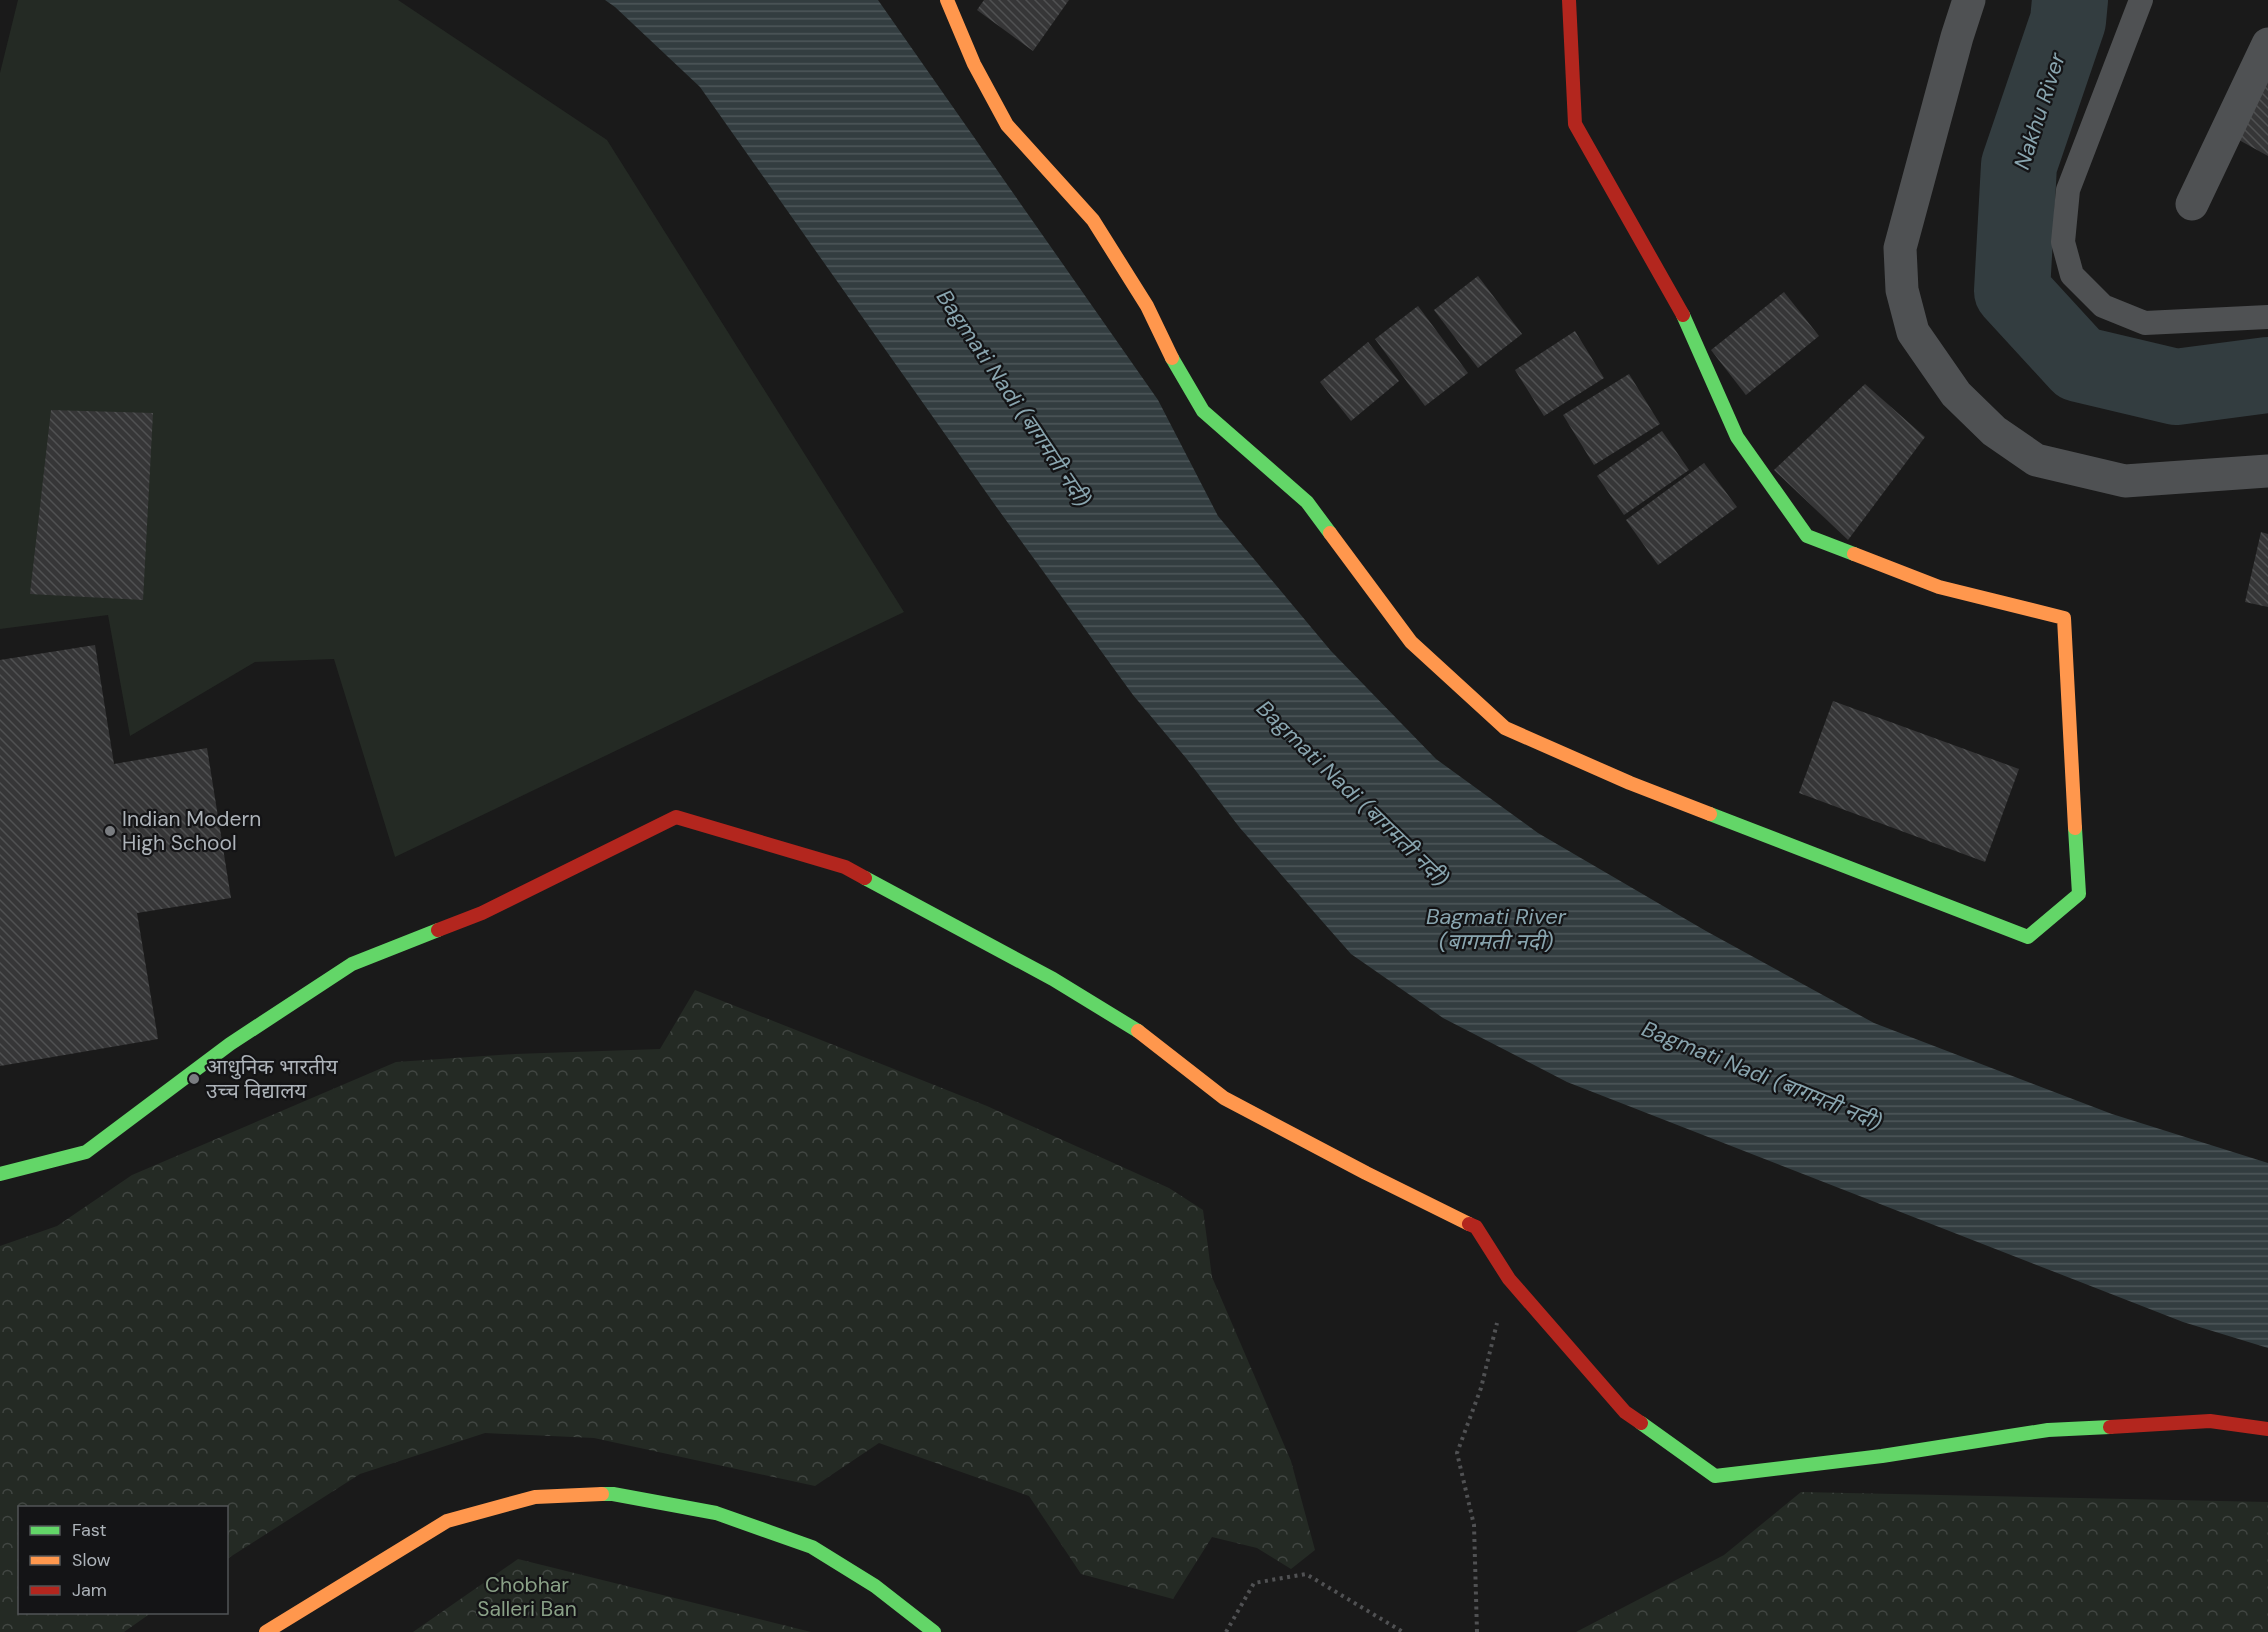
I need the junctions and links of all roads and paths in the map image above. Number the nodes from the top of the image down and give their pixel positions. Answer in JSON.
{"nodes":[{"id":1,"x":947,"y":0,"type":"edge"},
{"id":2,"x":1569,"y":0,"type":"edge"},
{"id":3,"x":1969,"y":0,"type":"edge"},
{"id":4,"x":2141,"y":0,"type":"edge"},
{"id":5,"x":2268,"y":44,"type":"edge"},
{"id":6,"x":2192,"y":204,"type":"dead end"},
{"id":7,"x":2268,"y":317,"type":"edge"},
{"id":8,"x":2268,"y":471,"type":"edge"},
{"id":9,"x":0,"y":1174,"type":"edge"},
{"id":10,"x":1509,"y":1279,"type":"junction"},
{"id":11,"x":2268,"y":1429,"type":"edge"},
{"id":12,"x":266,"y":1632,"type":"edge"},
{"id":13,"x":934,"y":1632,"type":"edge"},
{"id":14,"x":1226,"y":1632,"type":"edge"},
{"id":15,"x":1403,"y":1632,"type":"edge"},
{"id":16,"x":1477,"y":1632,"type":"edge"}],
"edges":[{"from":1,"to":2,"type":"street"},
{"from":3,"to":8,"type":"street"},
{"from":4,"to":7,"type":"lane"},
{"from":5,"to":6,"type":"street"},
{"from":9,"to":10,"type":"street"},
{"from":10,"to":11,"type":"street"},
{"from":10,"to":16,"type":"path"},
{"from":12,"to":13,"type":"street"},
{"from":14,"to":15,"type":"path"}]}
